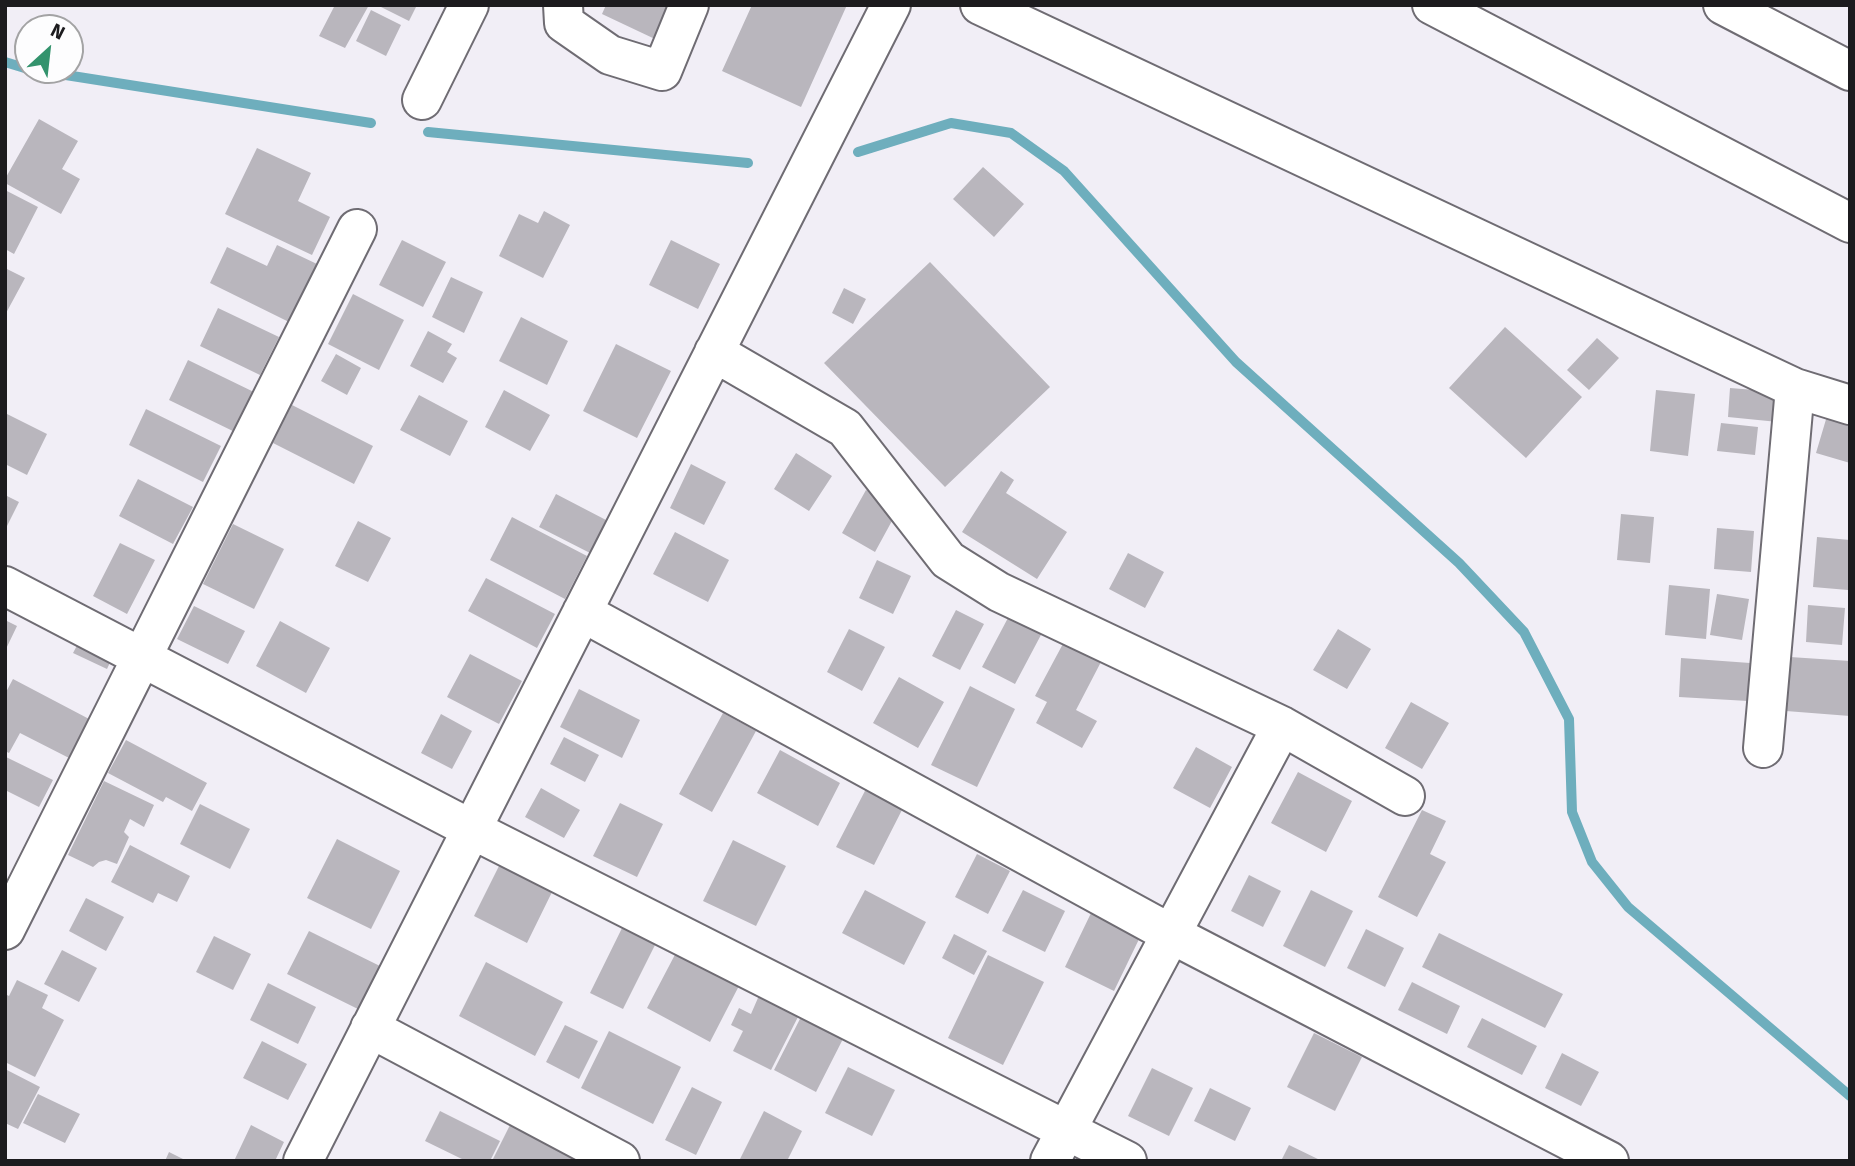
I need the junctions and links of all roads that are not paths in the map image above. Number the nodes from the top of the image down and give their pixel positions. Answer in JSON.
{"nodes":[{"id":1,"x":469,"y":5,"type":"edge"},
{"id":2,"x":563,"y":5,"type":"edge"},
{"id":3,"x":689,"y":5,"type":"edge"},
{"id":4,"x":891,"y":5,"type":"edge"},
{"id":5,"x":979,"y":5,"type":"edge"},
{"id":6,"x":1432,"y":5,"type":"edge"},
{"id":7,"x":1723,"y":5,"type":"edge"},
{"id":8,"x":1850,"y":71,"type":"edge"},
{"id":9,"x":422,"y":100,"type":"dead end"},
{"id":10,"x":1850,"y":223,"type":"edge"},
{"id":11,"x":357,"y":229,"type":"dead end"},
{"id":12,"x":714,"y":352,"type":"junction"},
{"id":13,"x":1795,"y":388,"type":"junction"},
{"id":14,"x":1850,"y":405,"type":"edge"},
{"id":15,"x":5,"y":586,"type":"edge"},
{"id":16,"x":582,"y":611,"type":"junction"},
{"id":17,"x":142,"y":657,"type":"junction"},
{"id":18,"x":1282,"y":726,"type":"junction"},
{"id":19,"x":1763,"y":748,"type":"dead end"},
{"id":20,"x":1405,"y":796,"type":"dead end"},
{"id":21,"x":471,"y":829,"type":"junction"},
{"id":22,"x":5,"y":930,"type":"edge"},
{"id":23,"x":1171,"y":934,"type":"junction"},
{"id":24,"x":370,"y":1028,"type":"junction"},
{"id":25,"x":1058,"y":1145,"type":"edge"},
{"id":26,"x":303,"y":1161,"type":"edge"},
{"id":27,"x":620,"y":1161,"type":"edge"},
{"id":28,"x":1127,"y":1161,"type":"edge"},
{"id":29,"x":1609,"y":1161,"type":"edge"}],
"edges":[{"from":1,"to":9,"type":"street"},
{"from":2,"to":3,"type":"street"},
{"from":4,"to":12,"type":"street"},
{"from":5,"to":13,"type":"street"},
{"from":6,"to":10,"type":"street"},
{"from":7,"to":8,"type":"street"},
{"from":11,"to":17,"type":"street"},
{"from":12,"to":16,"type":"street"},
{"from":12,"to":18,"type":"street"},
{"from":13,"to":14,"type":"street"},
{"from":13,"to":19,"type":"street"},
{"from":15,"to":17,"type":"street"},
{"from":16,"to":21,"type":"street"},
{"from":16,"to":23,"type":"street"},
{"from":17,"to":21,"type":"street"},
{"from":17,"to":22,"type":"street"},
{"from":18,"to":20,"type":"street"},
{"from":18,"to":23,"type":"street"},
{"from":21,"to":24,"type":"street"},
{"from":21,"to":25,"type":"street"},
{"from":23,"to":25,"type":"street"},
{"from":23,"to":29,"type":"street"},
{"from":24,"to":26,"type":"street"},
{"from":24,"to":27,"type":"street"},
{"from":25,"to":28,"type":"street"}]}
